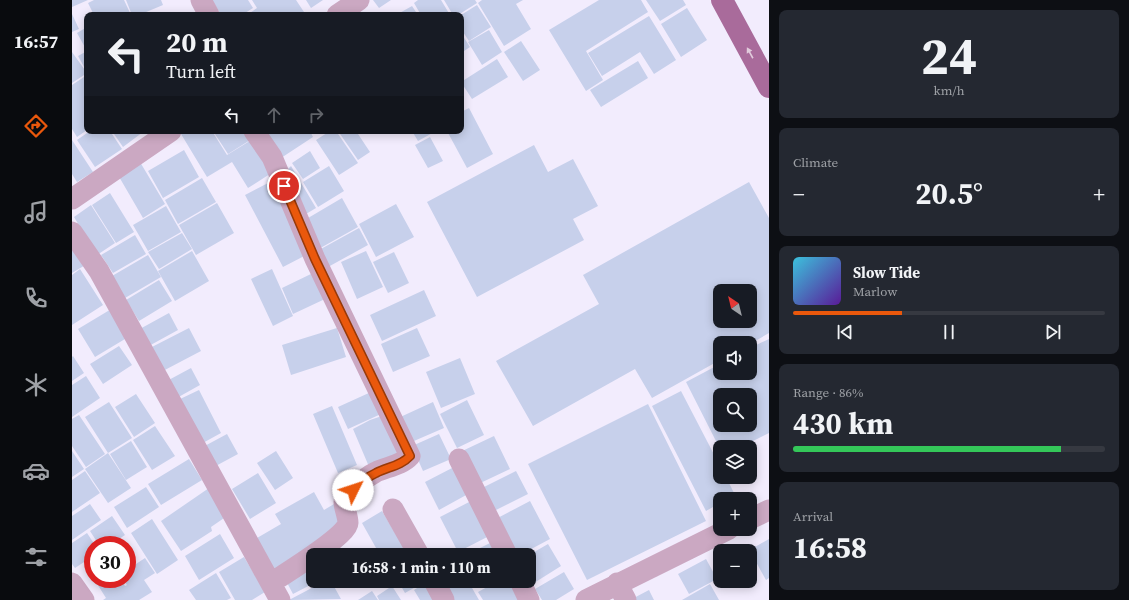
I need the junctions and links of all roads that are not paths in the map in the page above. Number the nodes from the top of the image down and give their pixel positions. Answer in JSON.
{"nodes":[{"id":1,"x":201,"y":0,"type":"edge"},
{"id":2,"x":359,"y":0,"type":"edge"},
{"id":3,"x":722,"y":0,"type":"edge"},
{"id":4,"x":207,"y":12,"type":"edge"},
{"id":5,"x":341,"y":12,"type":"edge"},
{"id":6,"x":769,"y":87,"type":"edge"},
{"id":7,"x":167,"y":134,"type":"edge"},
{"id":8,"x":256,"y":134,"type":"edge"},
{"id":9,"x":72,"y":199,"type":"edge"},
{"id":10,"x":72,"y":232,"type":"edge"},
{"id":11,"x":459,"y":460,"type":"dead end"},
{"id":12,"x":393,"y":509,"type":"dead end"},
{"id":13,"x":769,"y":510,"type":"edge"},
{"id":14,"x":757,"y":516,"type":"edge"},
{"id":15,"x":717,"y":536,"type":"edge"},
{"id":16,"x":415,"y":548,"type":"edge"},
{"id":17,"x":503,"y":548,"type":"edge"},
{"id":18,"x":72,"y":583,"type":"edge"},
{"id":19,"x":438,"y":588,"type":"edge"},
{"id":20,"x":523,"y":588,"type":"edge"},
{"id":21,"x":275,"y":592,"type":"edge"},
{"id":22,"x":622,"y":592,"type":"edge"},
{"id":23,"x":84,"y":600,"type":"edge"},
{"id":24,"x":444,"y":600,"type":"edge"},
{"id":25,"x":529,"y":600,"type":"edge"},
{"id":26,"x":586,"y":600,"type":"edge"}],
"edges":[{"from":1,"to":4,"type":"street"},
{"from":2,"to":5,"type":"street"},
{"from":6,"to":3,"type":"main road","one_way":true},
{"from":7,"to":9,"type":"street"},
{"from":8,"to":21,"type":"street"},
{"from":10,"to":21,"type":"street"},
{"from":11,"to":17,"type":"street"},
{"from":12,"to":16,"type":"street"},
{"from":13,"to":14,"type":"street"},
{"from":15,"to":22,"type":"street"},
{"from":18,"to":23,"type":"street"},
{"from":19,"to":24,"type":"street"},
{"from":20,"to":25,"type":"street"},
{"from":22,"to":26,"type":"street"}]}
